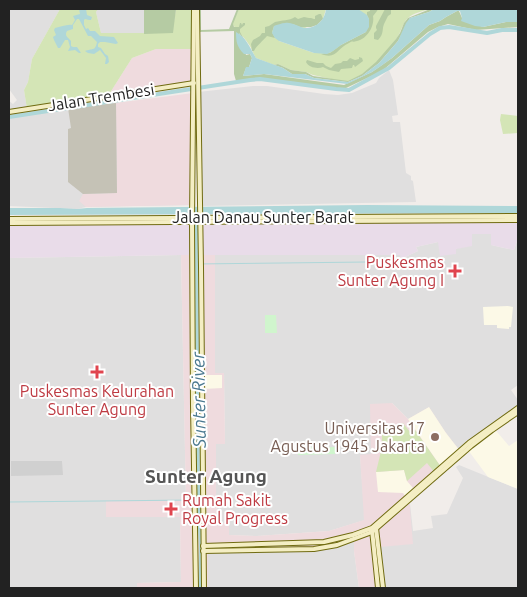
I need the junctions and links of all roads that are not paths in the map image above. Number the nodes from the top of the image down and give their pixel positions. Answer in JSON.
{"nodes":[{"id":1,"x":195,"y":9,"type":"edge"},
{"id":2,"x":196,"y":84,"type":"junction"},
{"id":3,"x":195,"y":91,"type":"junction"},
{"id":4,"x":9,"y":112,"type":"edge"},
{"id":5,"x":518,"y":218,"type":"edge"},
{"id":6,"x":9,"y":219,"type":"edge"},
{"id":7,"x":196,"y":219,"type":"junction"},
{"id":8,"x":9,"y":223,"type":"edge"},
{"id":9,"x":194,"y":353,"type":"junction"},
{"id":10,"x":201,"y":353,"type":"junction"},
{"id":11,"x":518,"y":408,"type":"edge"},
{"id":12,"x":518,"y":412,"type":"edge"},
{"id":13,"x":374,"y":529,"type":"junction"},
{"id":14,"x":203,"y":549,"type":"junction"},
{"id":15,"x":196,"y":588,"type":"edge"},
{"id":16,"x":204,"y":588,"type":"edge"},
{"id":17,"x":378,"y":588,"type":"edge"},
{"id":18,"x":383,"y":588,"type":"edge"}],
"edges":[{"from":1,"to":2,"type":"main road"},
{"from":2,"to":3,"type":"main road"},
{"from":2,"to":4,"type":"main road","name":"Jalan Trembesi"},
{"from":3,"to":7,"type":"main road"},
{"from":3,"to":7,"type":"main road"},
{"from":5,"to":7,"type":"main road","name":"Jalan Danau Sunter Barat"},
{"from":6,"to":7,"type":"main road","name":"Jalan Danau Sunter Barat"},
{"from":7,"to":8,"type":"main road","name":"Jalan Danau Sunter Barat"},
{"from":7,"to":9,"type":"main road"},
{"from":7,"to":10,"type":"main road"},
{"from":9,"to":10,"type":"main road"},
{"from":9,"to":15,"type":"main road"},
{"from":10,"to":14,"type":"main road"},
{"from":11,"to":13,"type":"main road"},
{"from":12,"to":13,"type":"main road"},
{"from":13,"to":14,"type":"main road"},
{"from":13,"to":17,"type":"main road"},
{"from":13,"to":18,"type":"main road"},
{"from":14,"to":16,"type":"main road"}]}
